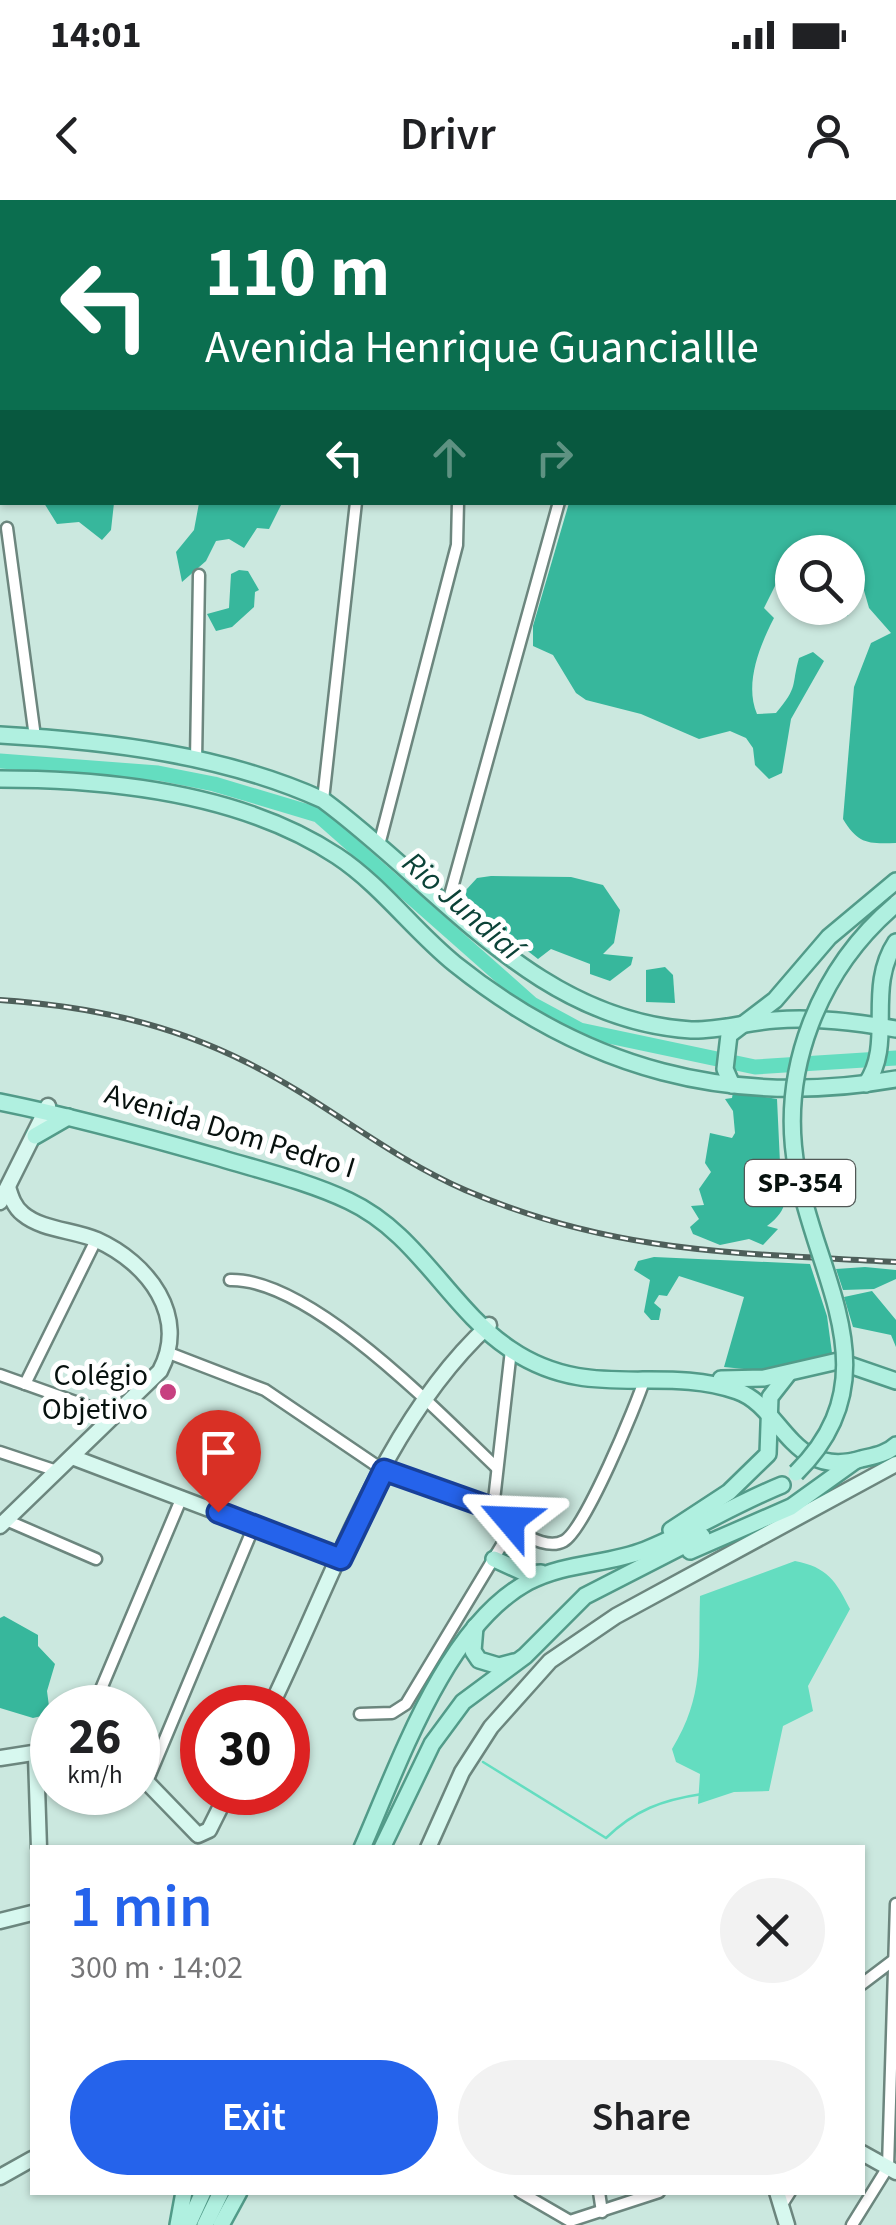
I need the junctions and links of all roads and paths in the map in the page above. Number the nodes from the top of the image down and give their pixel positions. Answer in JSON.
{"nodes":[{"id":1,"x":356,"y":505,"type":"edge"},
{"id":2,"x":458,"y":505,"type":"edge"},
{"id":3,"x":558,"y":505,"type":"edge"},
{"id":4,"x":7,"y":528,"type":"dead end"},
{"id":5,"x":199,"y":575,"type":"dead end"},
{"id":6,"x":0,"y":735,"type":"edge"},
{"id":7,"x":35,"y":737,"type":"junction"},
{"id":8,"x":196,"y":761,"type":"junction"},
{"id":9,"x":0,"y":780,"type":"edge"},
{"id":10,"x":323,"y":800,"type":"junction"},
{"id":11,"x":379,"y":845,"type":"junction"},
{"id":12,"x":896,"y":881,"type":"edge"},
{"id":13,"x":896,"y":904,"type":"edge"},
{"id":14,"x":447,"y":906,"type":"junction"},
{"id":15,"x":896,"y":942,"type":"edge"},
{"id":16,"x":742,"y":1024,"type":"junction"},
{"id":17,"x":896,"y":1029,"type":"edge"},
{"id":18,"x":878,"y":1032,"type":"junction"},
{"id":19,"x":728,"y":1077,"type":"junction"},
{"id":20,"x":896,"y":1080,"type":"edge"},
{"id":21,"x":866,"y":1084,"type":"junction"},
{"id":22,"x":0,"y":1099,"type":"edge"},
{"id":23,"x":68,"y":1117,"type":"junction"},
{"id":24,"x":42,"y":1120,"type":"junction"},
{"id":25,"x":8,"y":1187,"type":"junction"},
{"id":26,"x":0,"y":1202,"type":"edge"},
{"id":27,"x":96,"y":1240,"type":"junction"},
{"id":28,"x":230,"y":1280,"type":"dead end"},
{"id":29,"x":487,"y":1326,"type":"junction"},
{"id":30,"x":512,"y":1350,"type":"junction"},
{"id":31,"x":170,"y":1353,"type":"junction"},
{"id":32,"x":788,"y":1374,"type":"junction"},
{"id":33,"x":0,"y":1375,"type":"edge"},
{"id":34,"x":645,"y":1380,"type":"junction"},
{"id":35,"x":680,"y":1380,"type":"junction"},
{"id":36,"x":896,"y":1380,"type":"edge"},
{"id":37,"x":25,"y":1384,"type":"junction"},
{"id":38,"x":424,"y":1399,"type":"junction"},
{"id":39,"x":115,"y":1416,"type":"junction"},
{"id":40,"x":772,"y":1423,"type":"junction"},
{"id":41,"x":896,"y":1445,"type":"edge"},
{"id":42,"x":0,"y":1452,"type":"edge"},
{"id":43,"x":72,"y":1457,"type":"junction"},
{"id":44,"x":854,"y":1461,"type":"junction"},
{"id":45,"x":896,"y":1464,"type":"edge"},
{"id":46,"x":497,"y":1468,"type":"junction"},
{"id":47,"x":384,"y":1470,"type":"junction"},
{"id":48,"x":57,"y":1471,"type":"junction"},
{"id":49,"x":782,"y":1485,"type":"junction"},
{"id":50,"x":182,"y":1498,"type":"junction"},
{"id":51,"x":0,"y":1504,"type":"edge"},
{"id":52,"x":494,"y":1509,"type":"junction"},
{"id":53,"x":8,"y":1519,"type":"edge"},
{"id":54,"x":254,"y":1526,"type":"junction"},
{"id":55,"x":512,"y":1528,"type":"junction"},
{"id":56,"x":96,"y":1558,"type":"dead end"},
{"id":57,"x":341,"y":1559,"type":"junction"},
{"id":58,"x":494,"y":1559,"type":"junction"},
{"id":59,"x":588,"y":1562,"type":"junction"},
{"id":60,"x":644,"y":1566,"type":"junction"},
{"id":61,"x":550,"y":1572,"type":"junction"},
{"id":62,"x":476,"y":1623,"type":"junction"},
{"id":63,"x":443,"y":1643,"type":"junction"},
{"id":64,"x":518,"y":1661,"type":"junction"},
{"id":65,"x":446,"y":1668,"type":"junction"},
{"id":66,"x":103,"y":1685,"type":"edge"},
{"id":67,"x":281,"y":1685,"type":"edge"},
{"id":68,"x":360,"y":1714,"type":"dead end"},
{"id":69,"x":160,"y":1738,"type":"edge"},
{"id":70,"x":30,"y":1756,"type":"edge"},
{"id":71,"x":0,"y":1758,"type":"edge"},
{"id":72,"x":160,"y":1798,"type":"edge"},
{"id":73,"x":38,"y":1815,"type":"edge"},
{"id":74,"x":216,"y":1815,"type":"edge"},
{"id":75,"x":39,"y":1845,"type":"edge"},
{"id":76,"x":363,"y":1845,"type":"edge"},
{"id":77,"x":383,"y":1845,"type":"edge"},
{"id":78,"x":429,"y":1845,"type":"edge"},
{"id":79,"x":896,"y":1904,"type":"edge"},
{"id":80,"x":30,"y":1914,"type":"edge"},
{"id":81,"x":0,"y":1921,"type":"edge"},
{"id":82,"x":895,"y":1958,"type":"edge"},
{"id":83,"x":865,"y":1982,"type":"edge"},
{"id":84,"x":865,"y":2156,"type":"edge"},
{"id":85,"x":30,"y":2159,"type":"edge"},
{"id":86,"x":892,"y":2169,"type":"edge"},
{"id":87,"x":2,"y":2171,"type":"edge"},
{"id":88,"x":183,"y":2195,"type":"edge"},
{"id":89,"x":201,"y":2195,"type":"edge"},
{"id":90,"x":220,"y":2195,"type":"edge"},
{"id":91,"x":237,"y":2195,"type":"edge"},
{"id":92,"x":525,"y":2195,"type":"edge"},
{"id":93,"x":651,"y":2195,"type":"edge"},
{"id":94,"x":783,"y":2197,"type":"edge"},
{"id":95,"x":598,"y":2218,"type":"edge"},
{"id":96,"x":178,"y":2225,"type":"edge"},
{"id":97,"x":188,"y":2225,"type":"edge"},
{"id":98,"x":205,"y":2225,"type":"edge"},
{"id":99,"x":220,"y":2225,"type":"edge"},
{"id":100,"x":788,"y":2225,"type":"edge"},
{"id":101,"x":852,"y":2225,"type":"edge"}],
"edges":[{"from":1,"to":10,"type":"street"},
{"from":2,"to":11,"type":"street"},
{"from":3,"to":14,"type":"street"},
{"from":4,"to":7,"type":"street"},
{"from":5,"to":8,"type":"street"},
{"from":6,"to":7,"type":"main road"},
{"from":7,"to":8,"type":"main road"},
{"from":8,"to":10,"type":"main road"},
{"from":9,"to":19,"type":"main road"},
{"from":10,"to":11,"type":"main road"},
{"from":11,"to":14,"type":"main road"},
{"from":12,"to":16,"type":"main road"},
{"from":13,"to":49,"type":"main road","number":"SP-354","bridge":true},
{"from":14,"to":16,"type":"main road"},
{"from":15,"to":18,"type":"main road"},
{"from":16,"to":18,"type":"main road"},
{"from":16,"to":19,"type":"main road"},
{"from":17,"to":18,"type":"main road"},
{"from":18,"to":21,"type":"main road"},
{"from":19,"to":21,"type":"main road"},
{"from":20,"to":21,"type":"main road"},
{"from":22,"to":24,"type":"main road","name":"Avenida Dom Pedro I"},
{"from":22,"to":24,"type":"main road","name":"Avenida Dom Pedro I"},
{"from":23,"to":24,"type":"main road","name":"Avenida Dom Pedro I"},
{"from":23,"to":24,"type":"main road"},
{"from":23,"to":29,"type":"main road","name":"Avenida Dom Pedro I"},
{"from":24,"to":25,"type":"street"},
{"from":24,"to":29,"type":"main road","name":"Avenida Dom Pedro I"},
{"from":25,"to":26,"type":"street"},
{"from":25,"to":27,"type":"street"},
{"from":27,"to":31,"type":"street"},
{"from":27,"to":37,"type":"street"},
{"from":28,"to":38,"type":"street"},
{"from":29,"to":30,"type":"main road","name":"Avenida Dom Pedro I"},
{"from":29,"to":34,"type":"main road","name":"Avenida Dom Pedro I"},
{"from":29,"to":38,"type":"street"},
{"from":30,"to":34,"type":"main road","name":"Avenida Dom Pedro I"},
{"from":30,"to":46,"type":"street"},
{"from":31,"to":39,"type":"street"},
{"from":31,"to":47,"type":"street"},
{"from":32,"to":35,"type":"main road"},
{"from":32,"to":36,"type":"main road"},
{"from":32,"to":40,"type":"main road"},
{"from":33,"to":37,"type":"street"},
{"from":34,"to":35,"type":"main road","name":"Avenida Dom Pedro I"},
{"from":34,"to":55,"type":"street"},
{"from":35,"to":40,"type":"main road"},
{"from":37,"to":39,"type":"street"},
{"from":38,"to":46,"type":"street"},
{"from":38,"to":47,"type":"street"},
{"from":39,"to":43,"type":"street"},
{"from":40,"to":44,"type":"main road"},
{"from":40,"to":59,"type":"main road"},
{"from":41,"to":44,"type":"main road"},
{"from":42,"to":48,"type":"street"},
{"from":43,"to":48,"type":"street"},
{"from":43,"to":50,"type":"street"},
{"from":44,"to":60,"type":"main road"},
{"from":45,"to":78,"type":"street"},
{"from":46,"to":52,"type":"street"},
{"from":47,"to":52,"type":"street"},
{"from":47,"to":57,"type":"street"},
{"from":48,"to":53,"type":"street"},
{"from":49,"to":59,"type":"main road","number":"SP-354"},
{"from":49,"to":60,"type":"main road","number":"SP-354"},
{"from":50,"to":54,"type":"street"},
{"from":50,"to":66,"type":"street"},
{"from":51,"to":53,"type":"street"},
{"from":52,"to":55,"type":"street"},
{"from":53,"to":56,"type":"street"},
{"from":54,"to":57,"type":"street"},
{"from":54,"to":69,"type":"street"},
{"from":55,"to":58,"type":"street"},
{"from":57,"to":67,"type":"street"},
{"from":58,"to":61,"type":"main road"},
{"from":58,"to":63,"type":"street"},
{"from":59,"to":61,"type":"main road","number":"SP-354"},
{"from":60,"to":64,"type":"main road","number":"SP-354"},
{"from":61,"to":62,"type":"main road","number":"SP-354"},
{"from":62,"to":64,"type":"main road"},
{"from":62,"to":65,"type":"main road","number":"SP-354"},
{"from":63,"to":65,"type":"main road"},
{"from":63,"to":68,"type":"street"},
{"from":64,"to":77,"type":"main road","number":"SP-354"},
{"from":65,"to":76,"type":"main road","number":"SP-354"},
{"from":70,"to":71,"type":"street"},
{"from":72,"to":74,"type":"street"},
{"from":73,"to":75,"type":"street"},
{"from":79,"to":82,"type":"street"},
{"from":80,"to":81,"type":"street"},
{"from":82,"to":83,"type":"street"},
{"from":82,"to":86,"type":"street"},
{"from":84,"to":86,"type":"street"},
{"from":85,"to":87,"type":"street"},
{"from":86,"to":101,"type":"street"},
{"from":88,"to":96,"type":"main road"},
{"from":89,"to":97,"type":"main road"},
{"from":90,"to":98,"type":"main road"},
{"from":91,"to":99,"type":"main road"},
{"from":92,"to":95,"type":"street"},
{"from":93,"to":95,"type":"street"},
{"from":94,"to":100,"type":"street"}]}
